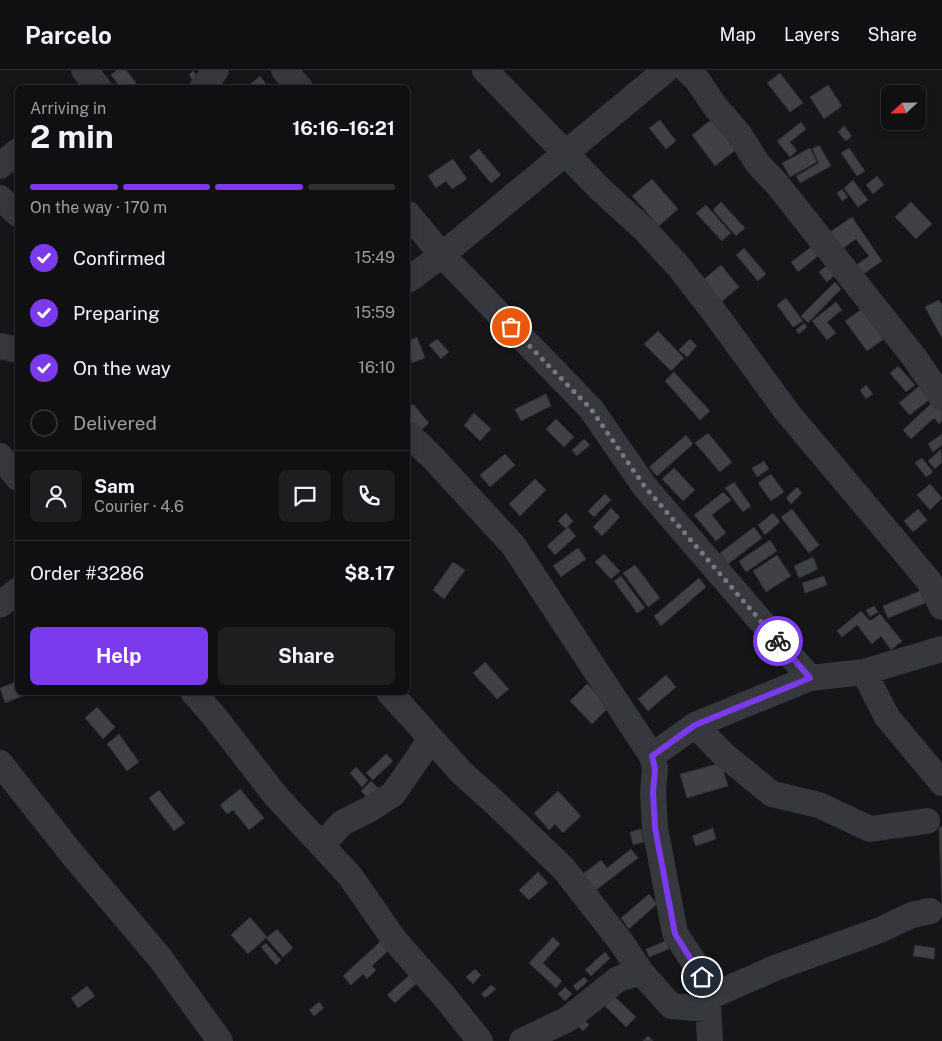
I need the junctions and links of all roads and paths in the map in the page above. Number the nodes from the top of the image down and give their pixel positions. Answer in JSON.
{"nodes":[{"id":1,"x":84,"y":70,"type":"edge"},
{"id":2,"x":216,"y":70,"type":"edge"},
{"id":3,"x":485,"y":70,"type":"edge"},
{"id":4,"x":666,"y":70,"type":"edge"},
{"id":5,"x":687,"y":70,"type":"edge"},
{"id":6,"x":96,"y":85,"type":"edge"},
{"id":7,"x":204,"y":85,"type":"edge"},
{"id":8,"x":566,"y":153,"type":"junction"},
{"id":9,"x":15,"y":154,"type":"edge"},
{"id":10,"x":0,"y":166,"type":"edge"},
{"id":11,"x":0,"y":198,"type":"edge"},
{"id":12,"x":15,"y":211,"type":"edge"},
{"id":13,"x":410,"y":216,"type":"edge"},
{"id":14,"x":442,"y":255,"type":"junction"},
{"id":15,"x":410,"y":279,"type":"edge"},
{"id":16,"x":0,"y":346,"type":"edge"},
{"id":17,"x":15,"y":349,"type":"edge"},
{"id":18,"x":942,"y":398,"type":"edge"},
{"id":19,"x":410,"y":436,"type":"edge"},
{"id":20,"x":0,"y":456,"type":"edge"},
{"id":21,"x":15,"y":474,"type":"edge"},
{"id":22,"x":15,"y":592,"type":"edge"},
{"id":23,"x":0,"y":605,"type":"edge"},
{"id":24,"x":942,"y":607,"type":"edge"},
{"id":25,"x":942,"y":649,"type":"edge"},
{"id":26,"x":864,"y":672,"type":"junction"},
{"id":27,"x":810,"y":678,"type":"junction"},
{"id":28,"x":196,"y":695,"type":"edge"},
{"id":29,"x":392,"y":695,"type":"edge"},
{"id":30,"x":695,"y":725,"type":"junction"},
{"id":31,"x":431,"y":740,"type":"junction"},
{"id":32,"x":652,"y":756,"type":"junction"},
{"id":33,"x":0,"y":763,"type":"edge"},
{"id":34,"x":942,"y":783,"type":"edge"},
{"id":35,"x":927,"y":821,"type":"dead end"},
{"id":36,"x":322,"y":845,"type":"junction"},
{"id":37,"x":930,"y":911,"type":"dead end"},
{"id":38,"x":640,"y":972,"type":"junction"},
{"id":39,"x":708,"y":1004,"type":"junction"},
{"id":40,"x":220,"y":1041,"type":"edge"},
{"id":41,"x":480,"y":1041,"type":"edge"},
{"id":42,"x":522,"y":1041,"type":"edge"},
{"id":43,"x":710,"y":1041,"type":"edge"}],
"edges":[{"from":1,"to":6,"type":"street"},
{"from":2,"to":7,"type":"street"},
{"from":3,"to":8,"type":"street"},
{"from":4,"to":8,"type":"street"},
{"from":5,"to":18,"type":"street"},
{"from":8,"to":14,"type":"street"},
{"from":8,"to":24,"type":"street"},
{"from":9,"to":10,"type":"street"},
{"from":11,"to":12,"type":"street"},
{"from":13,"to":14,"type":"street"},
{"from":14,"to":15,"type":"street"},
{"from":14,"to":27,"type":"street"},
{"from":16,"to":17,"type":"street"},
{"from":19,"to":32,"type":"street"},
{"from":20,"to":21,"type":"street"},
{"from":22,"to":23,"type":"street"},
{"from":25,"to":26,"type":"street"},
{"from":26,"to":27,"type":"street"},
{"from":26,"to":34,"type":"street"},
{"from":27,"to":30,"type":"street"},
{"from":28,"to":36,"type":"street"},
{"from":29,"to":31,"type":"street"},
{"from":30,"to":32,"type":"street"},
{"from":30,"to":35,"type":"street"},
{"from":31,"to":36,"type":"street"},
{"from":31,"to":38,"type":"street"},
{"from":32,"to":39,"type":"street"},
{"from":33,"to":40,"type":"street"},
{"from":36,"to":41,"type":"street"},
{"from":37,"to":39,"type":"street"},
{"from":38,"to":39,"type":"street"},
{"from":38,"to":42,"type":"street"},
{"from":39,"to":43,"type":"street"}]}
